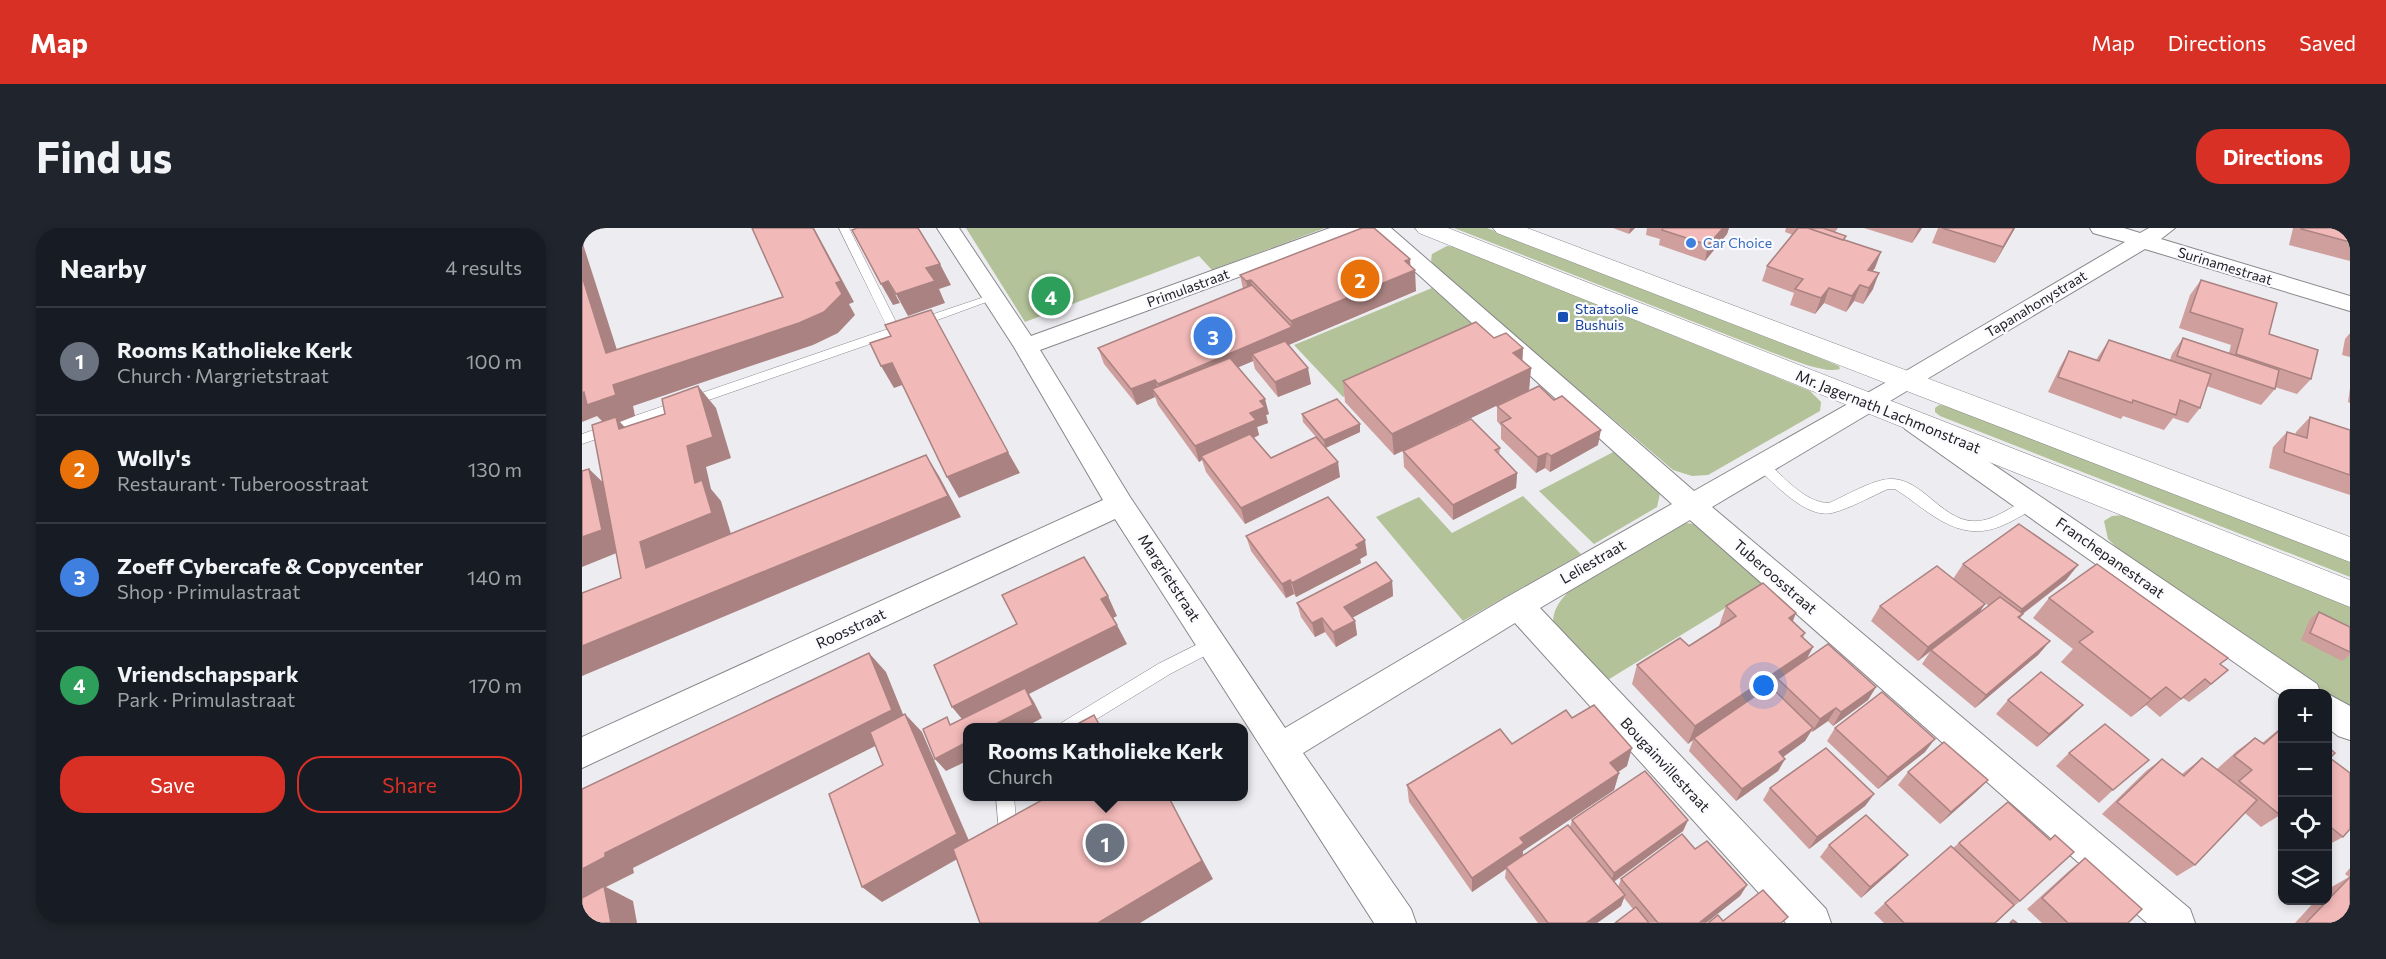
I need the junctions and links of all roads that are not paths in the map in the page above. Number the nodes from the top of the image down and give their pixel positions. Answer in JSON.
{"nodes":[{"id":1,"x":844,"y":228,"type":"edge"},
{"id":2,"x":948,"y":228,"type":"edge"},
{"id":3,"x":1350,"y":228,"type":"edge"},
{"id":4,"x":1378,"y":228,"type":"edge"},
{"id":5,"x":1427,"y":228,"type":"edge"},
{"id":6,"x":1504,"y":228,"type":"edge"},
{"id":7,"x":2101,"y":228,"type":"edge"},
{"id":8,"x":2164,"y":228,"type":"edge"},
{"id":9,"x":2143,"y":241,"type":"junction"},
{"id":10,"x":994,"y":297,"type":"junction"},
{"id":11,"x":2350,"y":304,"type":"edge"},
{"id":12,"x":896,"y":333,"type":"junction"},
{"id":13,"x":1026,"y":347,"type":"junction"},
{"id":14,"x":1908,"y":381,"type":"junction"},
{"id":15,"x":1868,"y":403,"type":"junction"},
{"id":16,"x":1914,"y":423,"type":"junction"},
{"id":17,"x":582,"y":439,"type":"edge"},
{"id":18,"x":1762,"y":465,"type":"junction"},
{"id":19,"x":1120,"y":504,"type":"junction"},
{"id":20,"x":2031,"y":504,"type":"junction"},
{"id":21,"x":1691,"y":505,"type":"junction"},
{"id":22,"x":2350,"y":550,"type":"edge"},
{"id":23,"x":2350,"y":594,"type":"edge"},
{"id":24,"x":1518,"y":606,"type":"junction"},
{"id":25,"x":1212,"y":644,"type":"junction"},
{"id":26,"x":2299,"y":689,"type":"edge"},
{"id":27,"x":2332,"y":712,"type":"edge"},
{"id":28,"x":1075,"y":723,"type":"edge"},
{"id":29,"x":2350,"y":725,"type":"edge"},
{"id":30,"x":1280,"y":749,"type":"junction"},
{"id":31,"x":582,"y":753,"type":"edge"},
{"id":32,"x":1005,"y":801,"type":"edge"},
{"id":33,"x":1008,"y":833,"type":"edge"},
{"id":34,"x":1397,"y":923,"type":"edge"},
{"id":35,"x":1812,"y":923,"type":"edge"},
{"id":36,"x":2176,"y":923,"type":"edge"}],
"edges":[{"from":1,"to":12,"type":"lane"},
{"from":2,"to":10,"type":"street","name":"Margrietstraat"},
{"from":3,"to":13,"type":"street","name":"Primulastraat"},
{"from":4,"to":21,"type":"street","name":"Tuberoosstraat"},
{"from":5,"to":15,"type":"main road","name":"Mr. Jagernath Lachmonstraat"},
{"from":6,"to":14,"type":"main road"},
{"from":7,"to":9,"type":"street","name":"Surinamestraat"},
{"from":8,"to":9,"type":"street","name":"Tapanahonystraat"},
{"from":9,"to":11,"type":"street","name":"Surinamestraat"},
{"from":9,"to":14,"type":"street","name":"Tapanahonystraat"},
{"from":10,"to":12,"type":"lane"},
{"from":10,"to":13,"type":"street","name":"Margrietstraat"},
{"from":12,"to":17,"type":"lane"},
{"from":13,"to":19,"type":"street","name":"Margrietstraat"},
{"from":14,"to":15,"type":"street","name":"Leliestraat"},
{"from":14,"to":22,"type":"main road"},
{"from":15,"to":16,"type":"main road","name":"Mr. Jagernath Lachmonstraat"},
{"from":15,"to":18,"type":"street","name":"Leliestraat"},
{"from":16,"to":20,"type":"street","name":"Franchepanestraat"},
{"from":16,"to":23,"type":"main road","name":"Mr. Jagernath Lachmonstraat"},
{"from":18,"to":20,"type":"lane"},
{"from":18,"to":21,"type":"street","name":"Leliestraat"},
{"from":19,"to":25,"type":"street","name":"Margrietstraat"},
{"from":19,"to":31,"type":"street","name":"Roosstraat"},
{"from":20,"to":26,"type":"street","name":"Franchepanestraat"},
{"from":21,"to":24,"type":"street","name":"Leliestraat"},
{"from":21,"to":36,"type":"street","name":"Tuberoosstraat"},
{"from":24,"to":30,"type":"street","name":"Leliestraat"},
{"from":24,"to":35,"type":"street","name":"Bougainvillestraat"},
{"from":25,"to":28,"type":"lane"},
{"from":25,"to":30,"type":"street","name":"Margrietstraat"},
{"from":27,"to":29,"type":"street"},
{"from":30,"to":34,"type":"street","name":"Margrietstraat"},
{"from":32,"to":33,"type":"lane"}]}
